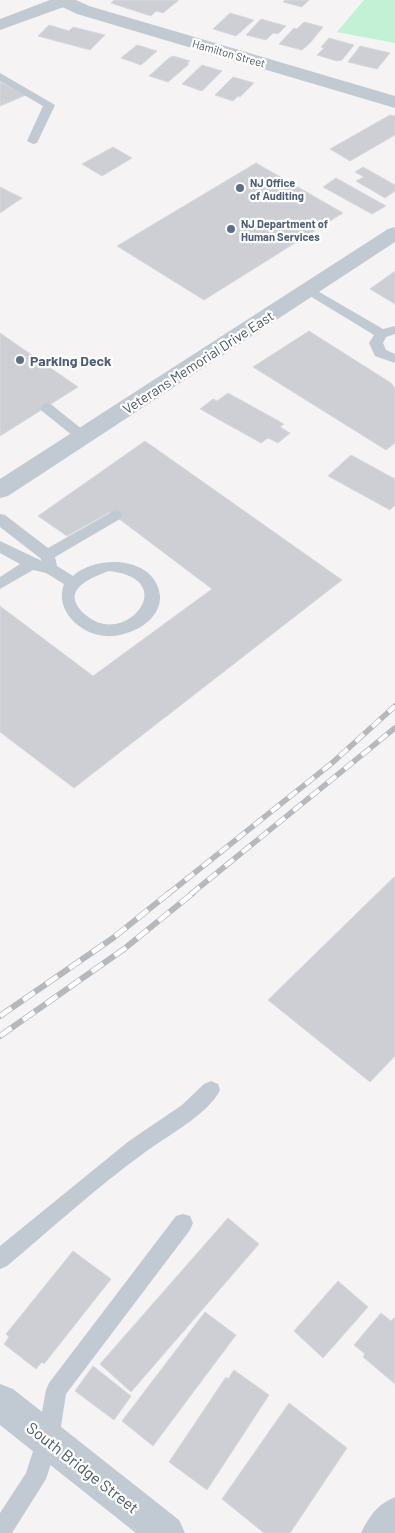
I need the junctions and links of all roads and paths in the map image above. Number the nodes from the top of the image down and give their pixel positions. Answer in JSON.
{"nodes":[{"id":1,"x":65,"y":1,"type":"edge"},
{"id":2,"x":2,"y":21,"type":"edge"},
{"id":3,"x":0,"y":76,"type":"edge"},
{"id":4,"x":395,"y":102,"type":"edge"},
{"id":5,"x":33,"y":141,"type":"dead end"},
{"id":6,"x":395,"y":233,"type":"edge"},
{"id":7,"x":309,"y":290,"type":"junction"},
{"id":8,"x":395,"y":330,"type":"edge"},
{"id":9,"x":381,"y":334,"type":"junction"},
{"id":10,"x":395,"y":359,"type":"edge"},
{"id":11,"x":47,"y":408,"type":"dead end"},
{"id":12,"x":83,"y":437,"type":"junction"},
{"id":13,"x":0,"y":490,"type":"edge"},
{"id":14,"x":115,"y":515,"type":"dead end"},
{"id":15,"x":0,"y":519,"type":"edge"},
{"id":16,"x":0,"y":546,"type":"edge"},
{"id":17,"x":49,"y":562,"type":"junction"},
{"id":18,"x":31,"y":564,"type":"junction"},
{"id":19,"x":73,"y":583,"type":"junction"},
{"id":20,"x":0,"y":584,"type":"edge"},
{"id":21,"x":211,"y":1090,"type":"dead end"},
{"id":22,"x":183,"y":1224,"type":"dead end"},
{"id":23,"x":0,"y":1259,"type":"edge"},
{"id":24,"x":0,"y":1402,"type":"edge"},
{"id":25,"x":48,"y":1439,"type":"junction"},
{"id":26,"x":395,"y":1515,"type":"edge"},
{"id":27,"x":0,"y":1532,"type":"edge"},
{"id":28,"x":166,"y":1533,"type":"edge"},
{"id":29,"x":380,"y":1533,"type":"edge"}],
"edges":[{"from":1,"to":2,"type":"street"},
{"from":1,"to":4,"type":"street","name":"Hamilton Street"},
{"from":3,"to":5,"type":"lane"},
{"from":6,"to":7,"type":"street","name":"Veterans Memorial Drive East"},
{"from":7,"to":9,"type":"lane"},
{"from":7,"to":12,"type":"street","name":"Veterans Memorial Drive East"},
{"from":8,"to":9,"type":"lane"},
{"from":9,"to":10,"type":"lane"},
{"from":11,"to":12,"type":"lane"},
{"from":12,"to":13,"type":"street","name":"Veterans Memorial Drive East"},
{"from":14,"to":17,"type":"lane"},
{"from":15,"to":17,"type":"lane"},
{"from":16,"to":18,"type":"lane"},
{"from":17,"to":18,"type":"lane"},
{"from":17,"to":19,"type":"lane"},
{"from":18,"to":20,"type":"lane"},
{"from":19,"to":19,"type":"lane"},
{"from":21,"to":23,"type":"lane"},
{"from":22,"to":25,"type":"lane"},
{"from":24,"to":25,"type":"street","name":"South Bridge Street"},
{"from":25,"to":27,"type":"lane"},
{"from":25,"to":28,"type":"street","name":"South Bridge Street"},
{"from":26,"to":29,"type":"street"}]}
